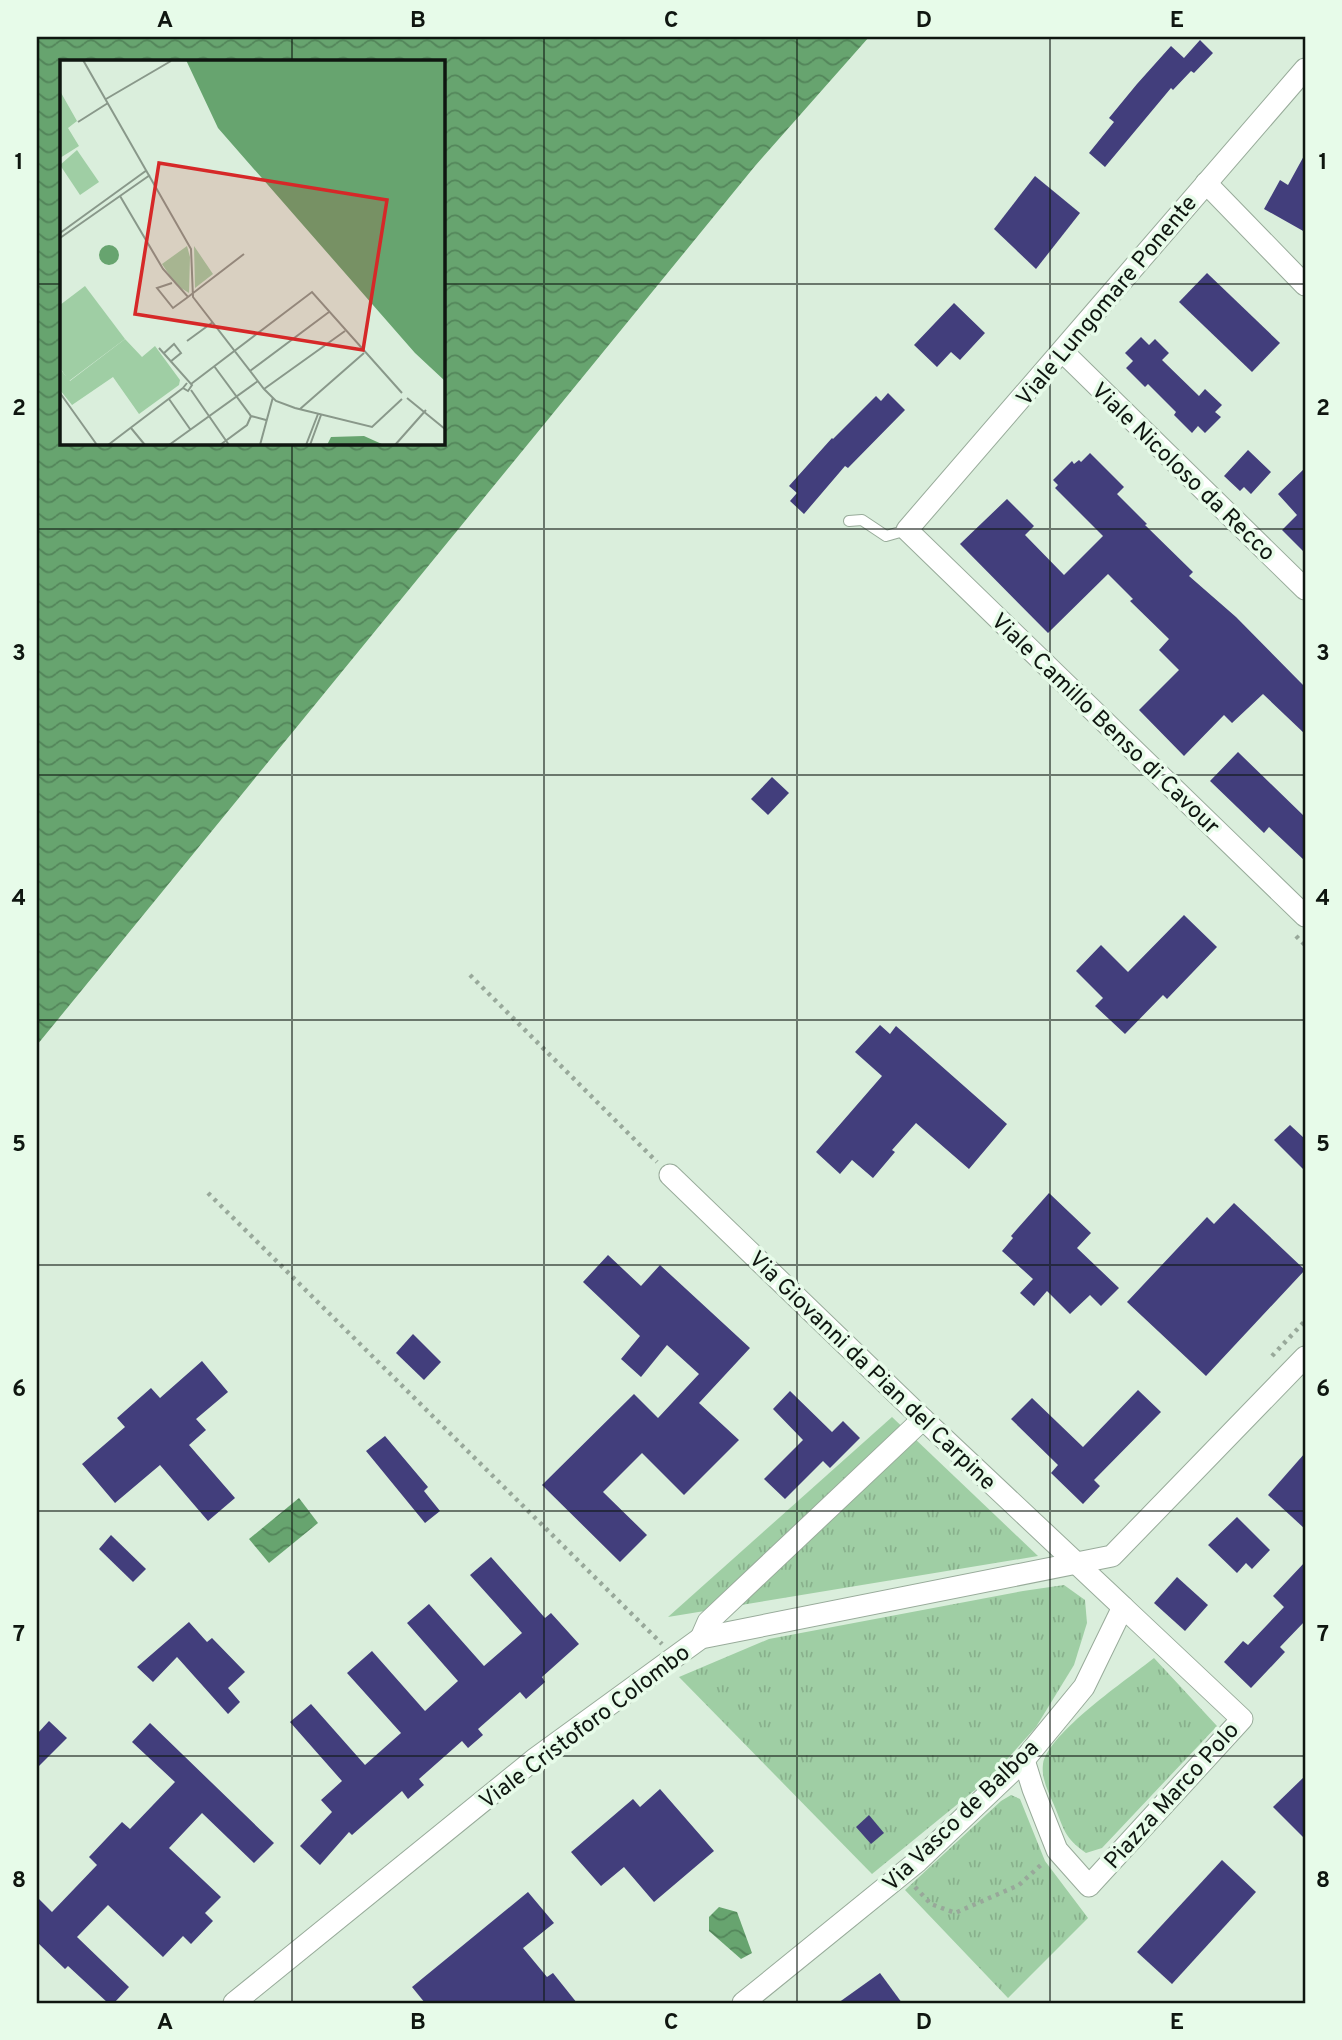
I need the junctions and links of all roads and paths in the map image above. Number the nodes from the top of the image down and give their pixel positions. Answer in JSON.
{"nodes":[{"id":1,"x":1305,"y":69,"type":"edge"},
{"id":2,"x":1206,"y":183,"type":"junction"},
{"id":3,"x":1305,"y":285,"type":"edge"},
{"id":4,"x":1063,"y":352,"type":"junction"},
{"id":5,"x":849,"y":521,"type":"dead end"},
{"id":6,"x":907,"y":530,"type":"junction"},
{"id":7,"x":1305,"y":589,"type":"edge"},
{"id":8,"x":1305,"y":916,"type":"edge"},
{"id":9,"x":470,"y":975,"type":"dead end"},
{"id":10,"x":670,"y":1175,"type":"joint"},
{"id":11,"x":208,"y":1193,"type":"dead end"},
{"id":12,"x":1305,"y":1357,"type":"edge"},
{"id":13,"x":923,"y":1419,"type":"junction"},
{"id":14,"x":1078,"y":1564,"type":"junction"},
{"id":15,"x":1123,"y":1607,"type":"junction"},
{"id":16,"x":701,"y":1638,"type":"junction"},
{"id":17,"x":675,"y":1657,"type":"junction"},
{"id":18,"x":1024,"y":1760,"type":"junction"},
{"id":19,"x":1057,"y":1850,"type":"junction"},
{"id":20,"x":904,"y":1872,"type":"junction"},
{"id":21,"x":234,"y":2003,"type":"edge"},
{"id":22,"x":743,"y":2003,"type":"edge"}],
"edges":[{"from":1,"to":2,"type":"street","name":"Viale Lungomare Ponente"},
{"from":2,"to":3,"type":"street"},
{"from":2,"to":4,"type":"street","name":"Viale Lungomare Ponente"},
{"from":4,"to":6,"type":"street","name":"Viale Lungomare Ponente"},
{"from":4,"to":7,"type":"street","name":"Viale Nicoloso da Recco"},
{"from":5,"to":6,"type":"lane"},
{"from":6,"to":8,"type":"street","name":"Viale Camillo Benso di Cavour"},
{"from":9,"to":10,"type":"path"},
{"from":10,"to":13,"type":"street","name":"Via Giovanni da Pian del Carpine"},
{"from":11,"to":17,"type":"path"},
{"from":12,"to":14,"type":"street","name":"Viale Cristoforo Colombo"},
{"from":13,"to":14,"type":"street","name":"Via Giovanni da Pian del Carpine"},
{"from":13,"to":16,"type":"street"},
{"from":14,"to":15,"type":"street"},
{"from":14,"to":16,"type":"street","name":"Viale Cristoforo Colombo"},
{"from":15,"to":18,"type":"street","name":"Via Vasco de Balboa"},
{"from":15,"to":19,"type":"street","name":"Piazza Marco Polo"},
{"from":16,"to":17,"type":"street","name":"Viale Cristoforo Colombo"},
{"from":17,"to":21,"type":"street","name":"Viale Cristoforo Colombo"},
{"from":18,"to":19,"type":"street","name":"Piazza Marco Polo"},
{"from":18,"to":20,"type":"street","name":"Via Vasco de Balboa"},
{"from":19,"to":20,"type":"path"},
{"from":20,"to":22,"type":"street","name":"Via Vasco de Balboa"}]}
